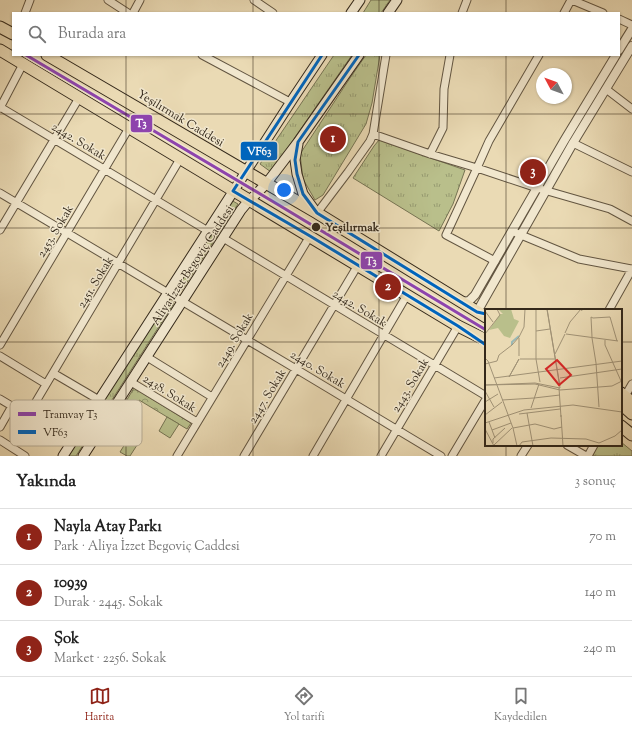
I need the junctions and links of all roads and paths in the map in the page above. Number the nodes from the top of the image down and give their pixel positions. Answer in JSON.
{"nodes":[{"id":1,"x":30,"y":0,"type":"edge"},
{"id":2,"x":108,"y":0,"type":"edge"},
{"id":3,"x":140,"y":0,"type":"edge"},
{"id":4,"x":254,"y":0,"type":"edge"},
{"id":5,"x":360,"y":0,"type":"edge"},
{"id":6,"x":397,"y":0,"type":"edge"},
{"id":7,"x":466,"y":0,"type":"edge"},
{"id":8,"x":572,"y":0,"type":"edge"},
{"id":9,"x":25,"y":12,"type":"edge"},
{"id":10,"x":126,"y":12,"type":"edge"},
{"id":11,"x":134,"y":12,"type":"edge"},
{"id":12,"x":272,"y":12,"type":"edge"},
{"id":13,"x":352,"y":12,"type":"edge"},
{"id":14,"x":389,"y":12,"type":"edge"},
{"id":15,"x":462,"y":12,"type":"edge"},
{"id":16,"x":565,"y":12,"type":"edge"},
{"id":17,"x":602,"y":12,"type":"edge"},
{"id":18,"x":620,"y":19,"type":"edge"},
{"id":19,"x":632,"y":25,"type":"edge"},
{"id":20,"x":0,"y":27,"type":"edge"},
{"id":21,"x":632,"y":29,"type":"edge"},
{"id":22,"x":12,"y":33,"type":"edge"},
{"id":23,"x":632,"y":46,"type":"edge"},
{"id":24,"x":620,"y":48,"type":"edge"},
{"id":25,"x":0,"y":50,"type":"edge"},
{"id":26,"x":49,"y":56,"type":"edge"},
{"id":27,"x":204,"y":56,"type":"edge"},
{"id":28,"x":321,"y":56,"type":"edge"},
{"id":29,"x":358,"y":56,"type":"edge"},
{"id":30,"x":386,"y":56,"type":"edge"},
{"id":31,"x":450,"y":56,"type":"edge"},
{"id":32,"x":538,"y":56,"type":"edge"},
{"id":33,"x":615,"y":56,"type":"edge"},
{"id":34,"x":23,"y":64,"type":"junction"},
{"id":35,"x":606,"y":89,"type":"junction"},
{"id":36,"x":79,"y":98,"type":"junction"},
{"id":37,"x":290,"y":102,"type":"junction"},
{"id":38,"x":0,"y":108,"type":"edge"},
{"id":39,"x":632,"y":109,"type":"edge"},
{"id":40,"x":129,"y":128,"type":"junction"},
{"id":41,"x":374,"y":134,"type":"junction"},
{"id":42,"x":54,"y":139,"type":"junction"},
{"id":43,"x":298,"y":142,"type":"junction"},
{"id":44,"x":573,"y":143,"type":"junction"},
{"id":45,"x":430,"y":154,"type":"junction"},
{"id":46,"x":180,"y":159,"type":"junction"},
{"id":47,"x":477,"y":168,"type":"junction"},
{"id":48,"x":105,"y":170,"type":"junction"},
{"id":49,"x":246,"y":172,"type":"junction"},
{"id":50,"x":632,"y":172,"type":"edge"},
{"id":51,"x":266,"y":184,"type":"junction"},
{"id":52,"x":537,"y":188,"type":"junction"},
{"id":53,"x":233,"y":191,"type":"junction"},
{"id":54,"x":545,"y":191,"type":"junction"},
{"id":55,"x":0,"y":193,"type":"edge"},
{"id":56,"x":156,"y":200,"type":"junction"},
{"id":57,"x":250,"y":201,"type":"junction"},
{"id":58,"x":16,"y":203,"type":"junction"},
{"id":59,"x":317,"y":213,"type":"junction"},
{"id":60,"x":632,"y":221,"type":"edge"},
{"id":61,"x":0,"y":230,"type":"edge"},
{"id":62,"x":512,"y":230,"type":"junction"},
{"id":63,"x":208,"y":231,"type":"junction"},
{"id":64,"x":67,"y":233,"type":"junction"},
{"id":65,"x":521,"y":235,"type":"junction"},
{"id":66,"x":310,"y":236,"type":"junction"},
{"id":67,"x":223,"y":238,"type":"junction"},
{"id":68,"x":495,"y":261,"type":"junction"},
{"id":69,"x":118,"y":264,"type":"junction"},
{"id":70,"x":358,"y":265,"type":"junction"},
{"id":71,"x":632,"y":269,"type":"edge"},
{"id":72,"x":286,"y":276,"type":"junction"},
{"id":73,"x":168,"y":293,"type":"junction"},
{"id":74,"x":407,"y":295,"type":"junction"},
{"id":75,"x":182,"y":301,"type":"junction"},
{"id":76,"x":461,"y":302,"type":"junction"},
{"id":77,"x":334,"y":305,"type":"junction"},
{"id":78,"x":485,"y":309,"type":"edge"},
{"id":79,"x":610,"y":309,"type":"edge"},
{"id":80,"x":483,"y":314,"type":"edge"},
{"id":81,"x":458,"y":326,"type":"junction"},
{"id":82,"x":384,"y":335,"type":"junction"},
{"id":83,"x":247,"y":339,"type":"junction"},
{"id":84,"x":485,"y":340,"type":"edge"},
{"id":85,"x":485,"y":344,"type":"edge"},
{"id":86,"x":0,"y":345,"type":"edge"},
{"id":87,"x":0,"y":356,"type":"edge"},
{"id":88,"x":147,"y":357,"type":"junction"},
{"id":89,"x":435,"y":365,"type":"junction"},
{"id":90,"x":296,"y":369,"type":"junction"},
{"id":91,"x":52,"y":373,"type":"junction"},
{"id":92,"x":131,"y":382,"type":"junction"},
{"id":93,"x":46,"y":384,"type":"junction"},
{"id":94,"x":632,"y":384,"type":"edge"},
{"id":95,"x":485,"y":395,"type":"edge"},
{"id":96,"x":212,"y":398,"type":"junction"},
{"id":97,"x":0,"y":399,"type":"edge"},
{"id":98,"x":347,"y":399,"type":"junction"},
{"id":99,"x":625,"y":399,"type":"edge"},
{"id":100,"x":37,"y":400,"type":"edge"},
{"id":101,"x":99,"y":400,"type":"joint"},
{"id":102,"x":119,"y":400,"type":"edge"},
{"id":103,"x":485,"y":401,"type":"edge"},
{"id":104,"x":10,"y":405,"type":"edge"},
{"id":105,"x":10,"y":410,"type":"edge"},
{"id":106,"x":632,"y":414,"type":"edge"},
{"id":107,"x":198,"y":422,"type":"junction"},
{"id":108,"x":0,"y":427,"type":"edge"},
{"id":109,"x":622,"y":427,"type":"edge"},
{"id":110,"x":397,"y":429,"type":"junction"},
{"id":111,"x":622,"y":436,"type":"edge"},
{"id":112,"x":632,"y":436,"type":"edge"},
{"id":113,"x":0,"y":440,"type":"edge"},
{"id":114,"x":632,"y":444,"type":"edge"},
{"id":115,"x":69,"y":446,"type":"edge"},
{"id":116,"x":89,"y":446,"type":"edge"},
{"id":117,"x":527,"y":446,"type":"edge"},
{"id":118,"x":569,"y":446,"type":"edge"},
{"id":119,"x":593,"y":446,"type":"edge"},
{"id":120,"x":25,"y":456,"type":"edge"},
{"id":121,"x":63,"y":456,"type":"edge"},
{"id":122,"x":83,"y":456,"type":"edge"},
{"id":123,"x":177,"y":456,"type":"edge"},
{"id":124,"x":244,"y":456,"type":"edge"},
{"id":125,"x":314,"y":456,"type":"edge"},
{"id":126,"x":381,"y":456,"type":"edge"},
{"id":127,"x":441,"y":456,"type":"edge"},
{"id":128,"x":452,"y":456,"type":"edge"},
{"id":129,"x":521,"y":456,"type":"edge"},
{"id":130,"x":587,"y":456,"type":"edge"}],
"edges":[{"from":1,"to":9,"type":"street"},
{"from":2,"to":10,"type":"street"},
{"from":3,"to":11,"type":"street"},
{"from":4,"to":12,"type":"street"},
{"from":5,"to":13,"type":"main road"},
{"from":6,"to":14,"type":"main road"},
{"from":7,"to":15,"type":"street"},
{"from":8,"to":16,"type":"street"},
{"from":8,"to":17,"type":"street"},
{"from":18,"to":19,"type":"street"},
{"from":20,"to":22,"type":"main road"},
{"from":21,"to":24,"type":"street"},
{"from":23,"to":35,"type":"street"},
{"from":25,"to":34,"type":"main road"},
{"from":26,"to":49,"type":"main road","name":"Yeşilırmak Caddesi"},
{"from":27,"to":37,"type":"street"},
{"from":28,"to":37,"type":"main road","name":"Aliya İzzet Begoviç Caddesi"},
{"from":29,"to":43,"type":"main road","name":"Aliya İzzet Begoviç Caddesi"},
{"from":30,"to":41,"type":"street"},
{"from":31,"to":45,"type":"street"},
{"from":32,"to":47,"type":"street"},
{"from":33,"to":52,"type":"street"},
{"from":34,"to":36,"type":"main road"},
{"from":34,"to":38,"type":"street"},
{"from":35,"to":39,"type":"street"},
{"from":35,"to":44,"type":"street"},
{"from":36,"to":40,"type":"main road"},
{"from":36,"to":42,"type":"street"},
{"from":37,"to":49,"type":"main road","name":"Aliya İzzet Begoviç Caddesi"},
{"from":38,"to":42,"type":"street","name":"2442. Sokak"},
{"from":40,"to":46,"type":"main road"},
{"from":40,"to":48,"type":"street","name":"2453. Sokak"},
{"from":41,"to":45,"type":"street"},
{"from":41,"to":59,"type":"street"},
{"from":42,"to":48,"type":"street","name":"2442. Sokak"},
{"from":42,"to":58,"type":"street"},
{"from":43,"to":51,"type":"main road","name":"Aliya İzzet Begoviç Caddesi"},
{"from":43,"to":59,"type":"main road"},
{"from":44,"to":50,"type":"street"},
{"from":44,"to":54,"type":"street"},
{"from":45,"to":47,"type":"street"},
{"from":46,"to":53,"type":"main road"},
{"from":46,"to":56,"type":"street","name":"2451. Sokak"},
{"from":47,"to":52,"type":"street"},
{"from":47,"to":68,"type":"street"},
{"from":48,"to":56,"type":"street","name":"2442. Sokak"},
{"from":48,"to":64,"type":"street","name":"2453. Sokak"},
{"from":49,"to":51,"type":"main road","name":"Yeşilırmak Caddesi"},
{"from":49,"to":53,"type":"main road","name":"Aliya İzzet Begoviç Caddesi"},
{"from":51,"to":57,"type":"main road","name":"Aliya İzzet Begoviç Caddesi"},
{"from":51,"to":59,"type":"main road","name":"Yeşilırmak Caddesi"},
{"from":52,"to":54,"type":"street"},
{"from":52,"to":62,"type":"street"},
{"from":53,"to":57,"type":"main road"},
{"from":53,"to":63,"type":"main road","name":"Aliya İzzet Begoviç Caddesi"},
{"from":54,"to":60,"type":"street"},
{"from":54,"to":65,"type":"street"},
{"from":55,"to":58,"type":"street"},
{"from":56,"to":63,"type":"street","name":"2442. Sokak"},
{"from":56,"to":69,"type":"street","name":"2451. Sokak"},
{"from":57,"to":66,"type":"main road"},
{"from":57,"to":67,"type":"main road","name":"Aliya İzzet Begoviç Caddesi"},
{"from":58,"to":61,"type":"street"},
{"from":58,"to":64,"type":"street"},
{"from":59,"to":76,"type":"main road","name":"Yeşilırmak Caddesi"},
{"from":62,"to":65,"type":"street"},
{"from":62,"to":68,"type":"street"},
{"from":63,"to":73,"type":"main road","name":"Aliya İzzet Begoviç Caddesi"},
{"from":64,"to":69,"type":"street"},
{"from":64,"to":86,"type":"street","name":"2453. Sokak"},
{"from":65,"to":71,"type":"street"},
{"from":65,"to":78,"type":"street"},
{"from":66,"to":70,"type":"main road"},
{"from":66,"to":72,"type":"street","name":"2449. Sokak"},
{"from":67,"to":72,"type":"street","name":"2442. Sokak"},
{"from":67,"to":75,"type":"main road","name":"Aliya İzzet Begoviç Caddesi"},
{"from":68,"to":76,"type":"street"},
{"from":69,"to":73,"type":"street"},
{"from":69,"to":91,"type":"street","name":"2451. Sokak"},
{"from":70,"to":74,"type":"main road"},
{"from":70,"to":77,"type":"street","name":"2447. Sokak"},
{"from":71,"to":79,"type":"street"},
{"from":72,"to":77,"type":"street","name":"2442. Sokak"},
{"from":72,"to":83,"type":"street","name":"2449. Sokak"},
{"from":73,"to":75,"type":"street","name":"2440. Sokak"},
{"from":73,"to":101,"type":"main road","name":"Aliya İzzet Begoviç Caddesi"},
{"from":74,"to":81,"type":"main road"},
{"from":74,"to":82,"type":"street"},
{"from":75,"to":83,"type":"street","name":"2440. Sokak"},
{"from":75,"to":88,"type":"main road","name":"Aliya İzzet Begoviç Caddesi"},
{"from":76,"to":80,"type":"main road","name":"Yeşilırmak Caddesi"},
{"from":77,"to":82,"type":"street","name":"2442. Sokak"},
{"from":77,"to":90,"type":"street","name":"2447. Sokak"},
{"from":81,"to":84,"type":"main road"},
{"from":81,"to":85,"type":"main road"},
{"from":81,"to":89,"type":"street","name":"2443. Sokak"},
{"from":82,"to":89,"type":"street","name":"2442. Sokak"},
{"from":82,"to":98,"type":"street"},
{"from":83,"to":90,"type":"street","name":"2440. Sokak"},
{"from":83,"to":96,"type":"street","name":"2449. Sokak"},
{"from":87,"to":93,"type":"street"},
{"from":88,"to":92,"type":"main road","name":"Aliya İzzet Begoviç Caddesi"},
{"from":88,"to":96,"type":"street"},
{"from":89,"to":95,"type":"street","name":"2442. Sokak"},
{"from":89,"to":110,"type":"street","name":"2443. Sokak"},
{"from":90,"to":98,"type":"street","name":"2440. Sokak"},
{"from":90,"to":124,"type":"street","name":"2447. Sokak"},
{"from":91,"to":93,"type":"street","name":"2451. Sokak"},
{"from":91,"to":101,"type":"street"},
{"from":92,"to":102,"type":"main road","name":"Aliya İzzet Begoviç Caddesi"},
{"from":92,"to":107,"type":"street","name":"2438. Sokak"},
{"from":93,"to":100,"type":"street","name":"2451. Sokak"},
{"from":94,"to":99,"type":"street"},
{"from":96,"to":107,"type":"street","name":"2449. Sokak"},
{"from":97,"to":104,"type":"street"},
{"from":98,"to":110,"type":"street","name":"2440. Sokak"},
{"from":98,"to":125,"type":"street"},
{"from":99,"to":106,"type":"main road"},
{"from":103,"to":128,"type":"street"},
{"from":105,"to":108,"type":"street"},
{"from":107,"to":123,"type":"street","name":"2449. Sokak"},
{"from":109,"to":112,"type":"main road"},
{"from":110,"to":126,"type":"street","name":"2443. Sokak"},
{"from":110,"to":127,"type":"street","name":"2440. Sokak"},
{"from":111,"to":114,"type":"main road"},
{"from":113,"to":120,"type":"street"},
{"from":115,"to":121,"type":"main road","name":"Aliya İzzet Begoviç Caddesi"},
{"from":116,"to":122,"type":"main road","name":"Aliya İzzet Begoviç Caddesi"},
{"from":117,"to":129,"type":"street"},
{"from":118,"to":130,"type":"street"},
{"from":119,"to":130,"type":"street"}]}
